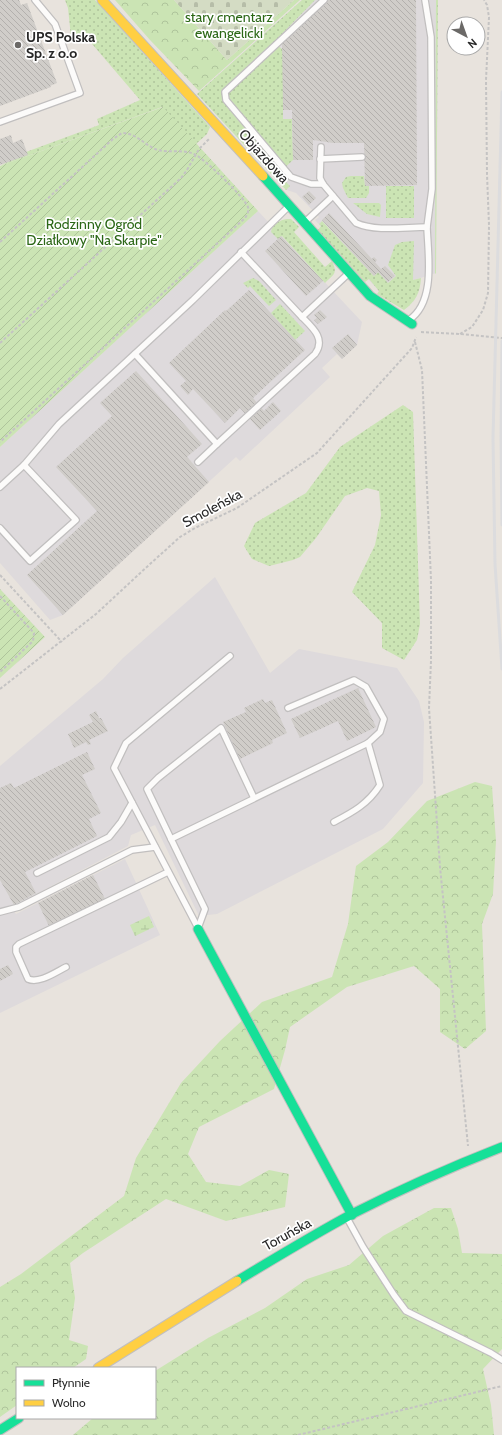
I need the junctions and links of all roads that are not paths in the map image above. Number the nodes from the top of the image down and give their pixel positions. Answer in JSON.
{"nodes":[{"id":1,"x":35,"y":0,"type":"edge"},
{"id":2,"x":102,"y":0,"type":"edge"},
{"id":3,"x":324,"y":0,"type":"edge"},
{"id":4,"x":425,"y":0,"type":"edge"},
{"id":5,"x":0,"y":122,"type":"edge"},
{"id":6,"x":321,"y":147,"type":"dead end"},
{"id":7,"x":362,"y":157,"type":"dead end"},
{"id":8,"x":320,"y":159,"type":"junction"},
{"id":9,"x":323,"y":184,"type":"junction"},
{"id":10,"x":333,"y":196,"type":"junction"},
{"id":11,"x":289,"y":205,"type":"junction"},
{"id":12,"x":304,"y":222,"type":"junction"},
{"id":13,"x":427,"y":226,"type":"junction"},
{"id":14,"x":241,"y":252,"type":"junction"},
{"id":15,"x":350,"y":273,"type":"junction"},
{"id":16,"x":302,"y":317,"type":"junction"},
{"id":17,"x":412,"y":325,"type":"joint"},
{"id":18,"x":135,"y":354,"type":"junction"},
{"id":19,"x":217,"y":444,"type":"junction"},
{"id":20,"x":198,"y":462,"type":"dead end"},
{"id":21,"x":24,"y":465,"type":"junction"},
{"id":22,"x":0,"y":487,"type":"edge"},
{"id":23,"x":0,"y":528,"type":"edge"},
{"id":24,"x":230,"y":656,"type":"dead end"},
{"id":25,"x":288,"y":708,"type":"dead end"},
{"id":26,"x":368,"y":743,"type":"junction"},
{"id":27,"x":254,"y":798,"type":"junction"},
{"id":28,"x":132,"y":803,"type":"junction"},
{"id":29,"x":334,"y":822,"type":"dead end"},
{"id":30,"x":171,"y":839,"type":"junction"},
{"id":31,"x":155,"y":847,"type":"junction"},
{"id":32,"x":168,"y":872,"type":"junction"},
{"id":33,"x":37,"y":873,"type":"dead end"},
{"id":34,"x":0,"y":912,"type":"edge"},
{"id":35,"x":198,"y":929,"type":"junction"},
{"id":36,"x":66,"y":967,"type":"dead end"},
{"id":37,"x":502,"y":1147,"type":"edge"},
{"id":38,"x":349,"y":1216,"type":"junction"},
{"id":39,"x":502,"y":1360,"type":"edge"},
{"id":40,"x":100,"y":1367,"type":"edge"},
{"id":41,"x":17,"y":1419,"type":"edge"},
{"id":42,"x":0,"y":1430,"type":"edge"}],
"edges":[{"from":1,"to":5,"type":"lane"},
{"from":2,"to":11,"type":"street","name":"Objazdowa"},
{"from":3,"to":9,"type":"lane"},
{"from":4,"to":13,"type":"lane"},
{"from":6,"to":8,"type":"lane"},
{"from":7,"to":8,"type":"lane"},
{"from":8,"to":9,"type":"lane"},
{"from":9,"to":10,"type":"lane"},
{"from":10,"to":12,"type":"lane"},
{"from":10,"to":13,"type":"lane"},
{"from":11,"to":12,"type":"street","name":"Objazdowa"},
{"from":11,"to":14,"type":"lane"},
{"from":12,"to":15,"type":"street","name":"Objazdowa"},
{"from":13,"to":17,"type":"lane"},
{"from":14,"to":16,"type":"lane"},
{"from":14,"to":18,"type":"lane"},
{"from":15,"to":16,"type":"lane"},
{"from":15,"to":17,"type":"street","name":"Objazdowa"},
{"from":16,"to":19,"type":"lane"},
{"from":18,"to":19,"type":"lane"},
{"from":18,"to":21,"type":"lane"},
{"from":19,"to":20,"type":"lane"},
{"from":21,"to":22,"type":"lane"},
{"from":21,"to":23,"type":"lane"},
{"from":24,"to":28,"type":"lane"},
{"from":25,"to":26,"type":"lane"},
{"from":26,"to":27,"type":"lane"},
{"from":26,"to":29,"type":"lane"},
{"from":27,"to":30,"type":"lane"},
{"from":27,"to":30,"type":"lane"},
{"from":28,"to":31,"type":"lane"},
{"from":28,"to":33,"type":"lane"},
{"from":30,"to":35,"type":"lane"},
{"from":31,"to":32,"type":"lane"},
{"from":31,"to":34,"type":"lane"},
{"from":32,"to":35,"type":"lane"},
{"from":32,"to":36,"type":"lane"},
{"from":35,"to":38,"type":"street"},
{"from":37,"to":38,"type":"street","name":"Toruńska"},
{"from":38,"to":39,"type":"lane"},
{"from":38,"to":40,"type":"street","name":"Toruńska"},
{"from":41,"to":42,"type":"street"}]}
